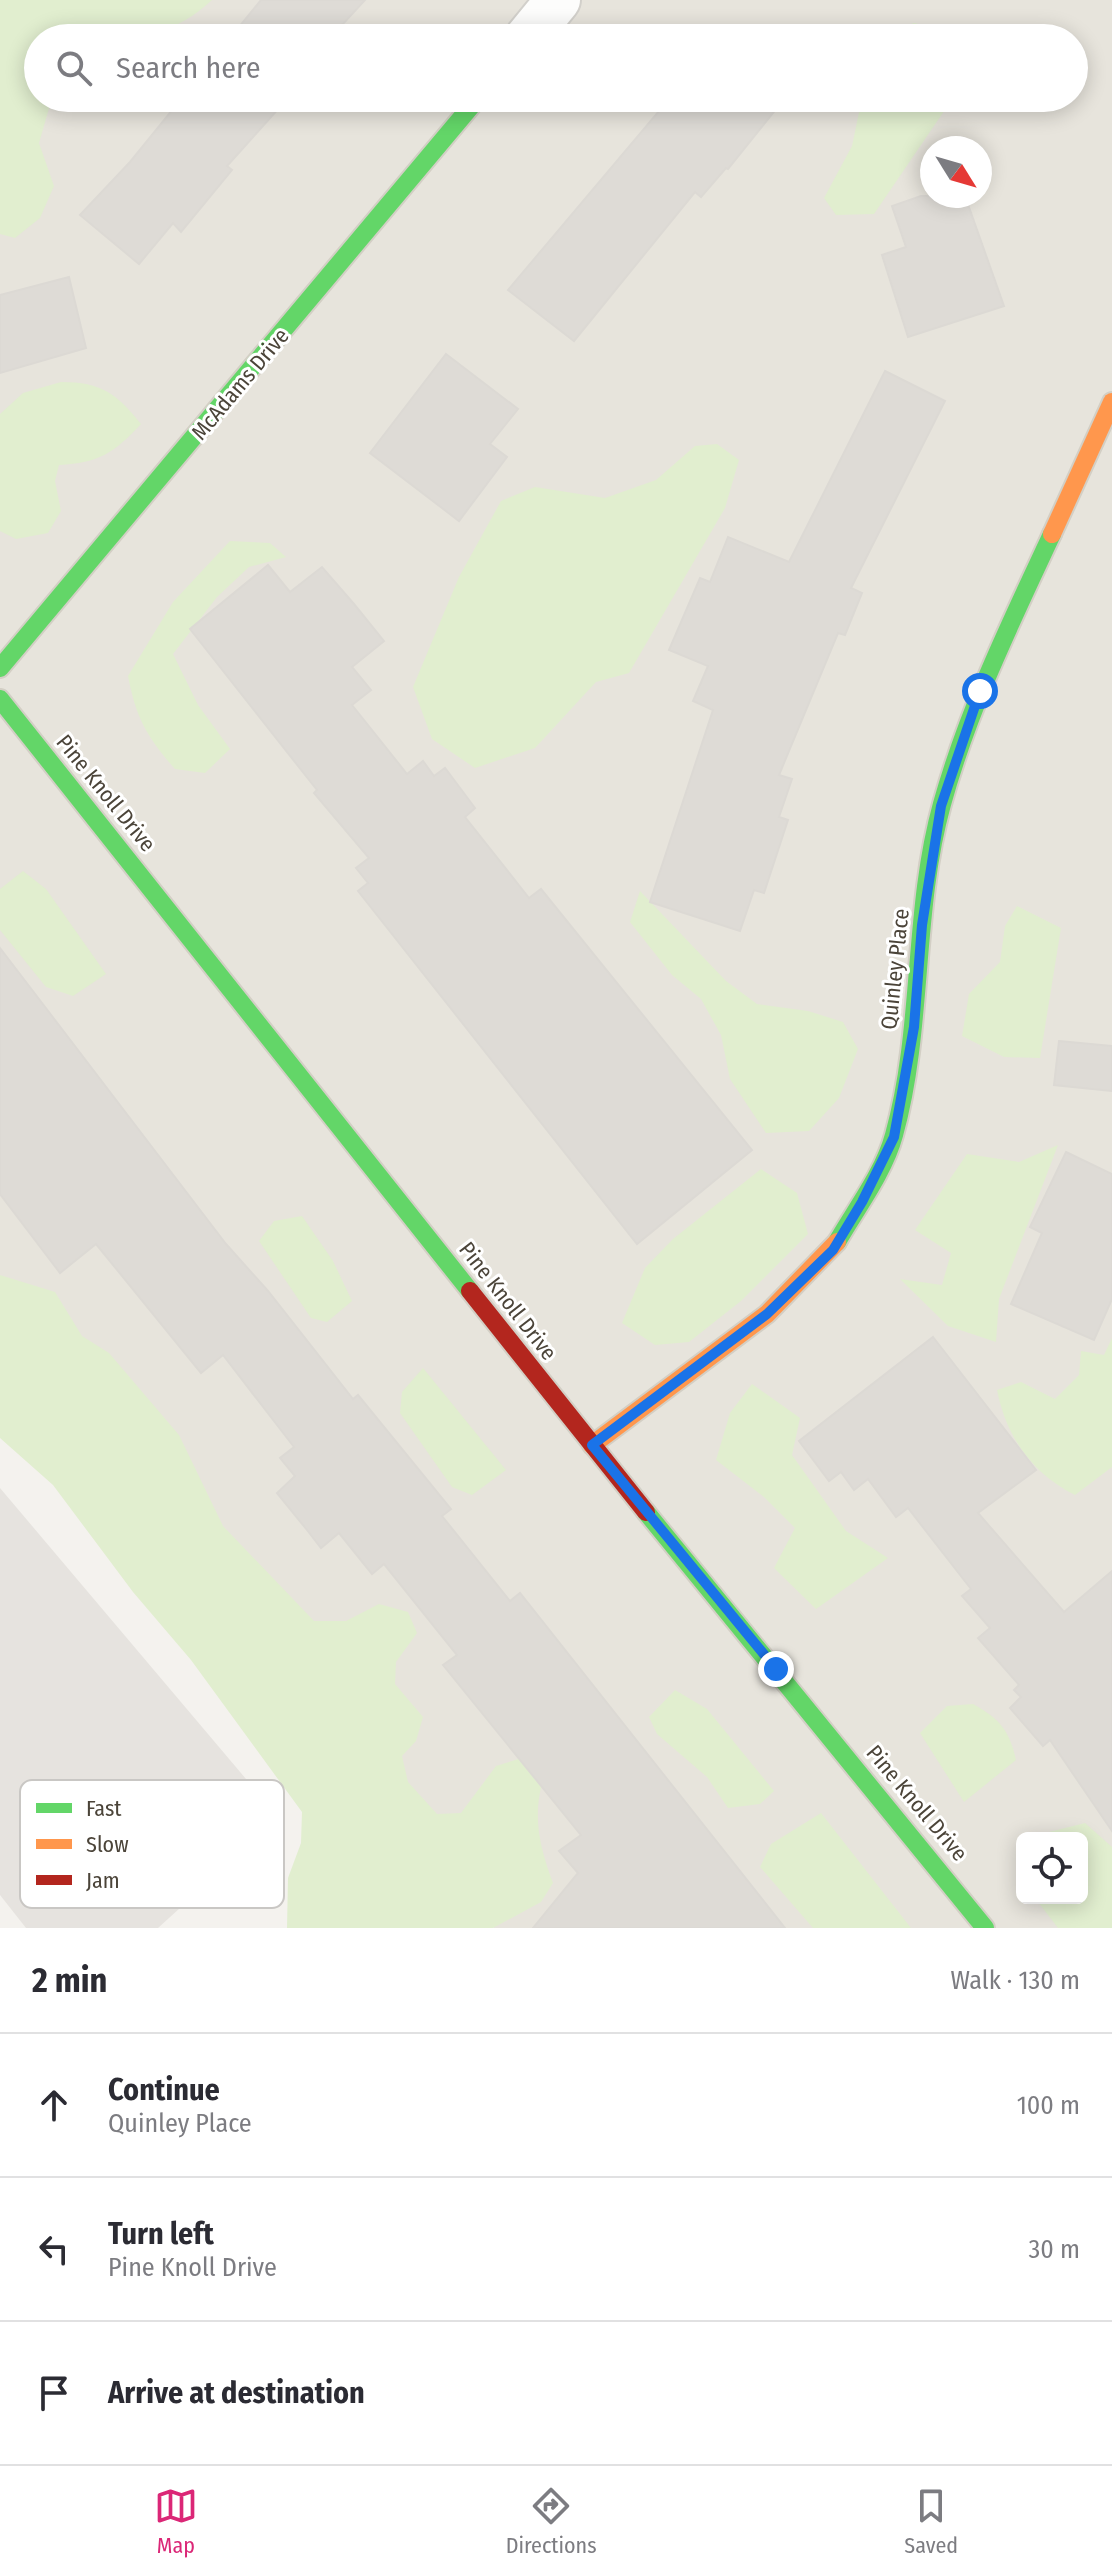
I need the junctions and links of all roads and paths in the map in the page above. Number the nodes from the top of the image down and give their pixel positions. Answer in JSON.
{"nodes":[{"id":1,"x":558,"y":0,"type":"edge"},
{"id":2,"x":538,"y":24,"type":"edge"},
{"id":3,"x":466,"y":112,"type":"edge"},
{"id":4,"x":1112,"y":402,"type":"edge"},
{"id":5,"x":0,"y":668,"type":"edge"},
{"id":6,"x":0,"y":699,"type":"edge"},
{"id":7,"x":592,"y":1445,"type":"junction"},
{"id":8,"x":985,"y":1928,"type":"edge"}],
"edges":[{"from":1,"to":2,"type":"street"},
{"from":3,"to":5,"type":"street","name":"McAdams Drive"},
{"from":4,"to":7,"type":"street","name":"Quinley Place"},
{"from":6,"to":7,"type":"street","name":"Pine Knoll Drive"},
{"from":7,"to":8,"type":"street","name":"Pine Knoll Drive"}]}
